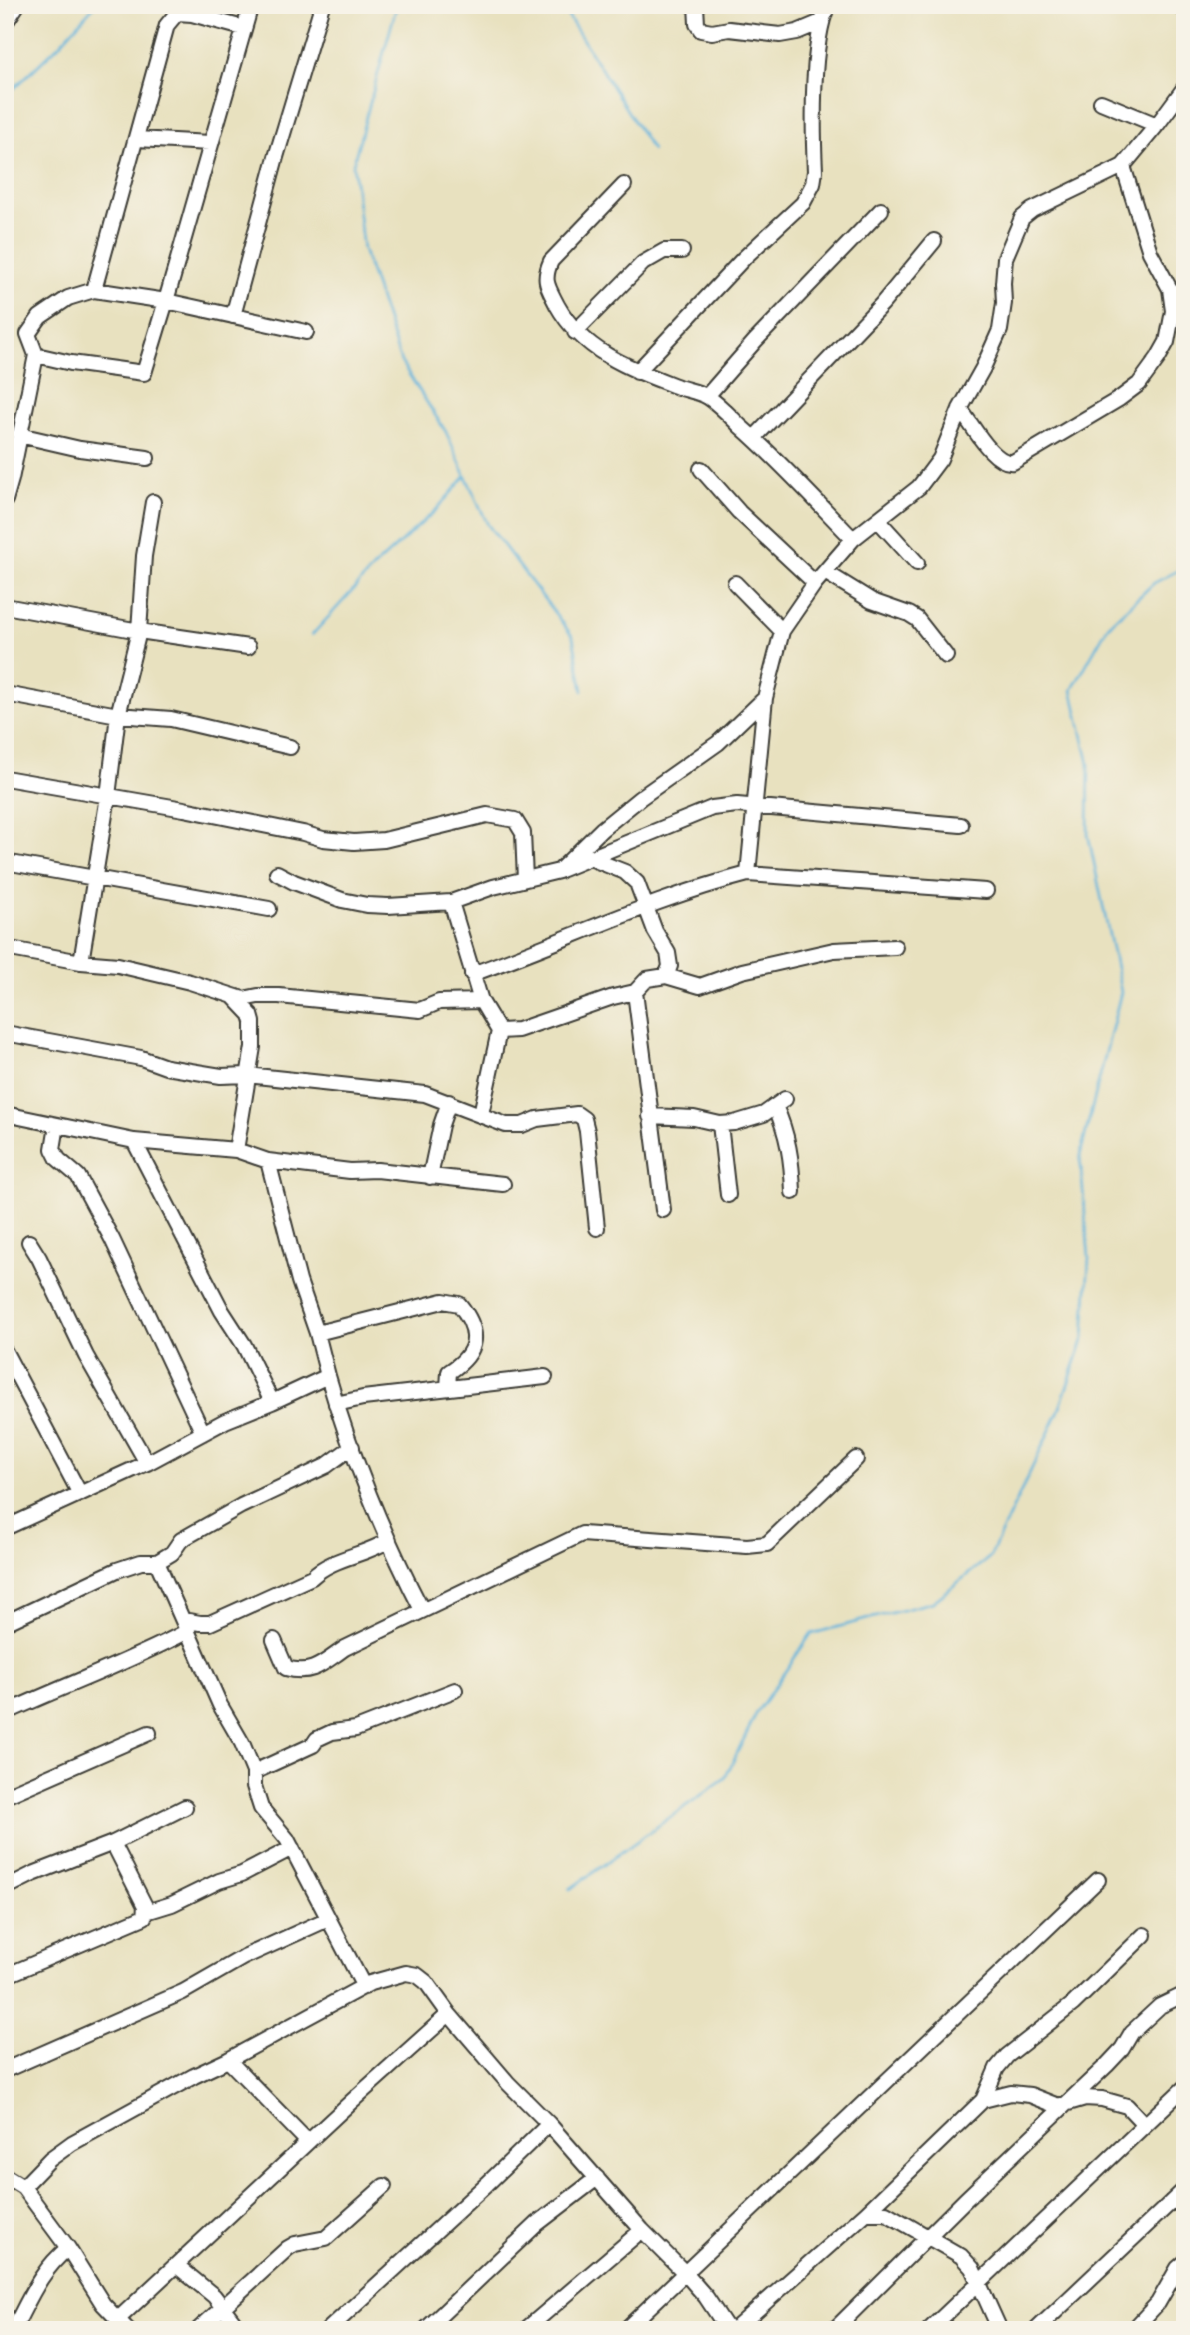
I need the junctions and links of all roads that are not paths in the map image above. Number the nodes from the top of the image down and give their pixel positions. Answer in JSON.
{"nodes":[{"id":1,"x":18,"y":5,"type":"edge"},
{"id":2,"x":251,"y":5,"type":"edge"},
{"id":3,"x":322,"y":5,"type":"edge"},
{"id":4,"x":696,"y":5,"type":"edge"},
{"id":5,"x":828,"y":5,"type":"edge"},
{"id":6,"x":1176,"y":5,"type":"edge"},
{"id":7,"x":1185,"y":9,"type":"edge"},
{"id":8,"x":821,"y":22,"type":"junction"},
{"id":9,"x":5,"y":23,"type":"edge"},
{"id":10,"x":243,"y":28,"type":"junction"},
{"id":11,"x":1184,"y":92,"type":"edge"},
{"id":12,"x":1101,"y":102,"type":"dead end"},
{"id":13,"x":1157,"y":125,"type":"junction"},
{"id":14,"x":137,"y":139,"type":"junction"},
{"id":15,"x":210,"y":144,"type":"junction"},
{"id":16,"x":1123,"y":166,"type":"junction"},
{"id":17,"x":624,"y":185,"type":"dead end"},
{"id":18,"x":881,"y":210,"type":"dead end"},
{"id":19,"x":934,"y":240,"type":"dead end"},
{"id":20,"x":681,"y":251,"type":"dead end"},
{"id":21,"x":94,"y":290,"type":"junction"},
{"id":22,"x":166,"y":301,"type":"junction"},
{"id":23,"x":233,"y":316,"type":"junction"},
{"id":24,"x":306,"y":332,"type":"dead end"},
{"id":25,"x":575,"y":332,"type":"junction"},
{"id":26,"x":36,"y":355,"type":"junction"},
{"id":27,"x":637,"y":372,"type":"junction"},
{"id":28,"x":706,"y":396,"type":"junction"},
{"id":29,"x":960,"y":409,"type":"junction"},
{"id":30,"x":19,"y":435,"type":"junction"},
{"id":31,"x":754,"y":438,"type":"junction"},
{"id":32,"x":146,"y":458,"type":"dead end"},
{"id":33,"x":701,"y":470,"type":"dead end"},
{"id":34,"x":5,"y":500,"type":"edge"},
{"id":35,"x":153,"y":502,"type":"dead end"},
{"id":36,"x":878,"y":520,"type":"junction"},
{"id":37,"x":853,"y":539,"type":"junction"},
{"id":38,"x":917,"y":563,"type":"dead end"},
{"id":39,"x":825,"y":572,"type":"junction"},
{"id":40,"x":735,"y":583,"type":"dead end"},
{"id":41,"x":815,"y":583,"type":"junction"},
{"id":42,"x":5,"y":606,"type":"edge"},
{"id":43,"x":139,"y":631,"type":"junction"},
{"id":44,"x":782,"y":631,"type":"junction"},
{"id":45,"x":248,"y":647,"type":"dead end"},
{"id":46,"x":946,"y":656,"type":"dead end"},
{"id":47,"x":5,"y":694,"type":"edge"},
{"id":48,"x":765,"y":698,"type":"junction"},
{"id":49,"x":118,"y":715,"type":"junction"},
{"id":50,"x":290,"y":747,"type":"dead end"},
{"id":51,"x":5,"y":778,"type":"edge"},
{"id":52,"x":108,"y":796,"type":"junction"},
{"id":53,"x":755,"y":807,"type":"junction"},
{"id":54,"x":961,"y":825,"type":"dead end"},
{"id":55,"x":593,"y":859,"type":"junction"},
{"id":56,"x":5,"y":862,"type":"edge"},
{"id":57,"x":559,"y":871,"type":"junction"},
{"id":58,"x":277,"y":873,"type":"dead end"},
{"id":59,"x":748,"y":874,"type":"junction"},
{"id":60,"x":525,"y":879,"type":"junction"},
{"id":61,"x":95,"y":880,"type":"junction"},
{"id":62,"x":986,"y":891,"type":"dead end"},
{"id":63,"x":451,"y":902,"type":"junction"},
{"id":64,"x":646,"y":907,"type":"junction"},
{"id":65,"x":269,"y":909,"type":"dead end"},
{"id":66,"x":895,"y":947,"type":"dead end"},
{"id":67,"x":5,"y":948,"type":"edge"},
{"id":68,"x":81,"y":962,"type":"junction"},
{"id":69,"x":472,"y":974,"type":"junction"},
{"id":70,"x":666,"y":976,"type":"junction"},
{"id":71,"x":635,"y":992,"type":"junction"},
{"id":72,"x":234,"y":997,"type":"junction"},
{"id":73,"x":481,"y":1001,"type":"junction"},
{"id":74,"x":499,"y":1031,"type":"junction"},
{"id":75,"x":5,"y":1033,"type":"edge"},
{"id":76,"x":247,"y":1075,"type":"junction"},
{"id":77,"x":449,"y":1102,"type":"junction"},
{"id":78,"x":5,"y":1114,"type":"edge"},
{"id":79,"x":481,"y":1114,"type":"junction"},
{"id":80,"x":650,"y":1116,"type":"junction"},
{"id":81,"x":720,"y":1124,"type":"junction"},
{"id":82,"x":57,"y":1125,"type":"junction"},
{"id":83,"x":134,"y":1141,"type":"junction"},
{"id":84,"x":236,"y":1150,"type":"junction"},
{"id":85,"x":268,"y":1161,"type":"junction"},
{"id":86,"x":430,"y":1177,"type":"junction"},
{"id":87,"x":503,"y":1184,"type":"dead end"},
{"id":88,"x":793,"y":1192,"type":"dead end"},
{"id":89,"x":728,"y":1195,"type":"dead end"},
{"id":90,"x":663,"y":1210,"type":"dead end"},
{"id":91,"x":597,"y":1228,"type":"dead end"},
{"id":92,"x":29,"y":1242,"type":"dead end"},
{"id":93,"x":317,"y":1333,"type":"junction"},
{"id":94,"x":5,"y":1352,"type":"edge"},
{"id":95,"x":545,"y":1377,"type":"dead end"},
{"id":96,"x":447,"y":1388,"type":"junction"},
{"id":97,"x":332,"y":1390,"type":"junction"},
{"id":98,"x":272,"y":1402,"type":"junction"},
{"id":99,"x":202,"y":1433,"type":"junction"},
{"id":100,"x":352,"y":1447,"type":"junction"},
{"id":101,"x":856,"y":1459,"type":"dead end"},
{"id":102,"x":147,"y":1463,"type":"junction"},
{"id":103,"x":80,"y":1494,"type":"junction"},
{"id":104,"x":5,"y":1528,"type":"edge"},
{"id":105,"x":389,"y":1540,"type":"junction"},
{"id":106,"x":157,"y":1562,"type":"junction"},
{"id":107,"x":422,"y":1610,"type":"junction"},
{"id":108,"x":5,"y":1623,"type":"edge"},
{"id":109,"x":186,"y":1626,"type":"junction"},
{"id":110,"x":274,"y":1640,"type":"dead end"},
{"id":111,"x":455,"y":1690,"type":"dead end"},
{"id":112,"x":5,"y":1713,"type":"edge"},
{"id":113,"x":149,"y":1733,"type":"dead end"},
{"id":114,"x":254,"y":1772,"type":"junction"},
{"id":115,"x":5,"y":1796,"type":"edge"},
{"id":116,"x":185,"y":1807,"type":"dead end"},
{"id":117,"x":113,"y":1843,"type":"junction"},
{"id":118,"x":292,"y":1848,"type":"junction"},
{"id":119,"x":1098,"y":1880,"type":"dead end"},
{"id":120,"x":5,"y":1888,"type":"edge"},
{"id":121,"x":146,"y":1912,"type":"junction"},
{"id":122,"x":328,"y":1919,"type":"junction"},
{"id":123,"x":1144,"y":1936,"type":"dead end"},
{"id":124,"x":5,"y":1976,"type":"edge"},
{"id":125,"x":364,"y":1987,"type":"junction"},
{"id":126,"x":1185,"y":1994,"type":"edge"},
{"id":127,"x":449,"y":2014,"type":"junction"},
{"id":128,"x":228,"y":2060,"type":"junction"},
{"id":129,"x":5,"y":2070,"type":"edge"},
{"id":130,"x":1185,"y":2087,"type":"edge"},
{"id":131,"x":983,"y":2100,"type":"junction"},
{"id":132,"x":1068,"y":2102,"type":"junction"},
{"id":133,"x":549,"y":2124,"type":"junction"},
{"id":134,"x":1144,"y":2124,"type":"junction"},
{"id":135,"x":308,"y":2142,"type":"junction"},
{"id":136,"x":597,"y":2178,"type":"junction"},
{"id":137,"x":6,"y":2179,"type":"edge"},
{"id":138,"x":23,"y":2186,"type":"junction"},
{"id":139,"x":384,"y":2186,"type":"dead end"},
{"id":140,"x":1185,"y":2189,"type":"edge"},
{"id":141,"x":866,"y":2213,"type":"junction"},
{"id":142,"x":642,"y":2230,"type":"junction"},
{"id":143,"x":928,"y":2239,"type":"junction"},
{"id":144,"x":68,"y":2248,"type":"junction"},
{"id":145,"x":1185,"y":2262,"type":"edge"},
{"id":146,"x":176,"y":2265,"type":"junction"},
{"id":147,"x":685,"y":2273,"type":"junction"},
{"id":148,"x":978,"y":2285,"type":"junction"},
{"id":149,"x":224,"y":2307,"type":"junction"},
{"id":150,"x":122,"y":2325,"type":"edge"},
{"id":151,"x":13,"y":2330,"type":"edge"},
{"id":152,"x":198,"y":2330,"type":"edge"},
{"id":153,"x":240,"y":2330,"type":"edge"},
{"id":154,"x":328,"y":2330,"type":"edge"},
{"id":155,"x":425,"y":2330,"type":"edge"},
{"id":156,"x":525,"y":2330,"type":"edge"},
{"id":157,"x":625,"y":2330,"type":"edge"},
{"id":158,"x":728,"y":2330,"type":"edge"},
{"id":159,"x":734,"y":2330,"type":"edge"},
{"id":160,"x":834,"y":2330,"type":"edge"},
{"id":161,"x":929,"y":2330,"type":"edge"},
{"id":162,"x":1000,"y":2330,"type":"edge"},
{"id":163,"x":1036,"y":2330,"type":"edge"},
{"id":164,"x":1133,"y":2330,"type":"edge"}],
"edges":[{"from":1,"to":9,"type":"street"},
{"from":2,"to":10,"type":"street"},
{"from":3,"to":23,"type":"street"},
{"from":4,"to":8,"type":"street"},
{"from":5,"to":8,"type":"street"},
{"from":6,"to":7,"type":"street"},
{"from":8,"to":27,"type":"street"},
{"from":10,"to":14,"type":"street"},
{"from":10,"to":15,"type":"street"},
{"from":11,"to":13,"type":"street"},
{"from":12,"to":13,"type":"street"},
{"from":13,"to":16,"type":"street"},
{"from":14,"to":15,"type":"street"},
{"from":14,"to":21,"type":"street"},
{"from":15,"to":22,"type":"street"},
{"from":16,"to":29,"type":"street"},
{"from":16,"to":29,"type":"street"},
{"from":17,"to":25,"type":"street"},
{"from":18,"to":28,"type":"street"},
{"from":19,"to":31,"type":"street"},
{"from":20,"to":25,"type":"street"},
{"from":21,"to":22,"type":"street"},
{"from":21,"to":26,"type":"street"},
{"from":22,"to":23,"type":"street"},
{"from":22,"to":26,"type":"street"},
{"from":23,"to":24,"type":"street"},
{"from":25,"to":27,"type":"street"},
{"from":26,"to":30,"type":"street"},
{"from":27,"to":28,"type":"street"},
{"from":28,"to":31,"type":"street"},
{"from":29,"to":36,"type":"street"},
{"from":30,"to":32,"type":"street"},
{"from":30,"to":34,"type":"street"},
{"from":31,"to":37,"type":"street"},
{"from":33,"to":41,"type":"street"},
{"from":35,"to":43,"type":"street"},
{"from":36,"to":37,"type":"street"},
{"from":36,"to":38,"type":"street"},
{"from":37,"to":39,"type":"street"},
{"from":39,"to":41,"type":"street"},
{"from":39,"to":46,"type":"street"},
{"from":40,"to":44,"type":"street"},
{"from":41,"to":44,"type":"street"},
{"from":42,"to":43,"type":"street"},
{"from":43,"to":45,"type":"street"},
{"from":43,"to":49,"type":"street"},
{"from":44,"to":48,"type":"street"},
{"from":47,"to":49,"type":"street"},
{"from":48,"to":53,"type":"street"},
{"from":48,"to":57,"type":"street"},
{"from":49,"to":50,"type":"street"},
{"from":49,"to":52,"type":"street"},
{"from":51,"to":52,"type":"street"},
{"from":52,"to":60,"type":"street"},
{"from":52,"to":61,"type":"street"},
{"from":53,"to":54,"type":"street"},
{"from":53,"to":55,"type":"street"},
{"from":53,"to":59,"type":"street"},
{"from":55,"to":57,"type":"street"},
{"from":55,"to":64,"type":"street"},
{"from":56,"to":61,"type":"street"},
{"from":57,"to":60,"type":"street"},
{"from":58,"to":63,"type":"street"},
{"from":59,"to":62,"type":"street"},
{"from":59,"to":64,"type":"street"},
{"from":60,"to":63,"type":"street"},
{"from":61,"to":65,"type":"street"},
{"from":61,"to":68,"type":"street"},
{"from":63,"to":69,"type":"street"},
{"from":64,"to":69,"type":"street"},
{"from":64,"to":70,"type":"street"},
{"from":66,"to":70,"type":"street"},
{"from":67,"to":68,"type":"street"},
{"from":68,"to":72,"type":"street"},
{"from":69,"to":73,"type":"street"},
{"from":70,"to":71,"type":"street"},
{"from":71,"to":74,"type":"street"},
{"from":71,"to":80,"type":"street"},
{"from":72,"to":73,"type":"street"},
{"from":72,"to":76,"type":"street"},
{"from":73,"to":74,"type":"street"},
{"from":74,"to":79,"type":"street"},
{"from":75,"to":76,"type":"street"},
{"from":76,"to":77,"type":"street"},
{"from":76,"to":84,"type":"street"},
{"from":77,"to":79,"type":"street"},
{"from":77,"to":86,"type":"street"},
{"from":78,"to":82,"type":"street"},
{"from":79,"to":91,"type":"street"},
{"from":80,"to":81,"type":"street"},
{"from":80,"to":90,"type":"street"},
{"from":81,"to":88,"type":"street"},
{"from":81,"to":89,"type":"street"},
{"from":82,"to":83,"type":"street"},
{"from":82,"to":99,"type":"street"},
{"from":83,"to":84,"type":"street"},
{"from":83,"to":98,"type":"street"},
{"from":84,"to":85,"type":"street"},
{"from":85,"to":86,"type":"street"},
{"from":85,"to":93,"type":"street"},
{"from":86,"to":87,"type":"street"},
{"from":92,"to":102,"type":"street"},
{"from":93,"to":96,"type":"street"},
{"from":93,"to":97,"type":"street"},
{"from":94,"to":103,"type":"street"},
{"from":95,"to":96,"type":"street"},
{"from":96,"to":97,"type":"street"},
{"from":97,"to":98,"type":"street"},
{"from":97,"to":100,"type":"street"},
{"from":98,"to":99,"type":"street"},
{"from":99,"to":102,"type":"street"},
{"from":100,"to":105,"type":"street"},
{"from":100,"to":106,"type":"street"},
{"from":101,"to":107,"type":"street"},
{"from":102,"to":103,"type":"street"},
{"from":103,"to":104,"type":"street"},
{"from":105,"to":107,"type":"street"},
{"from":105,"to":109,"type":"street"},
{"from":106,"to":108,"type":"street"},
{"from":106,"to":109,"type":"street"},
{"from":107,"to":110,"type":"street"},
{"from":109,"to":112,"type":"street"},
{"from":109,"to":114,"type":"street"},
{"from":111,"to":114,"type":"street"},
{"from":113,"to":115,"type":"street"},
{"from":114,"to":118,"type":"street"},
{"from":116,"to":117,"type":"street"},
{"from":117,"to":120,"type":"street"},
{"from":117,"to":121,"type":"street"},
{"from":118,"to":121,"type":"street"},
{"from":118,"to":122,"type":"street"},
{"from":119,"to":147,"type":"street"},
{"from":121,"to":124,"type":"street"},
{"from":122,"to":125,"type":"street"},
{"from":122,"to":129,"type":"street"},
{"from":123,"to":131,"type":"street"},
{"from":125,"to":127,"type":"street"},
{"from":125,"to":128,"type":"street"},
{"from":126,"to":132,"type":"street"},
{"from":127,"to":133,"type":"street"},
{"from":127,"to":135,"type":"street"},
{"from":128,"to":135,"type":"street"},
{"from":128,"to":138,"type":"street"},
{"from":130,"to":134,"type":"street"},
{"from":131,"to":132,"type":"street"},
{"from":131,"to":141,"type":"street"},
{"from":132,"to":134,"type":"street"},
{"from":132,"to":143,"type":"street"},
{"from":133,"to":136,"type":"street"},
{"from":133,"to":154,"type":"street"},
{"from":134,"to":148,"type":"street"},
{"from":135,"to":146,"type":"street"},
{"from":136,"to":142,"type":"street"},
{"from":136,"to":155,"type":"street"},
{"from":137,"to":138,"type":"street"},
{"from":138,"to":144,"type":"street"},
{"from":139,"to":149,"type":"street"},
{"from":140,"to":163,"type":"street"},
{"from":141,"to":143,"type":"street"},
{"from":141,"to":159,"type":"street"},
{"from":142,"to":147,"type":"street"},
{"from":142,"to":156,"type":"street"},
{"from":143,"to":148,"type":"street"},
{"from":143,"to":160,"type":"street"},
{"from":144,"to":150,"type":"street"},
{"from":144,"to":151,"type":"street"},
{"from":145,"to":164,"type":"street"},
{"from":146,"to":149,"type":"street"},
{"from":146,"to":150,"type":"street"},
{"from":147,"to":157,"type":"street"},
{"from":147,"to":158,"type":"street"},
{"from":148,"to":161,"type":"street"},
{"from":148,"to":162,"type":"street"},
{"from":149,"to":152,"type":"street"},
{"from":149,"to":153,"type":"street"}]}
